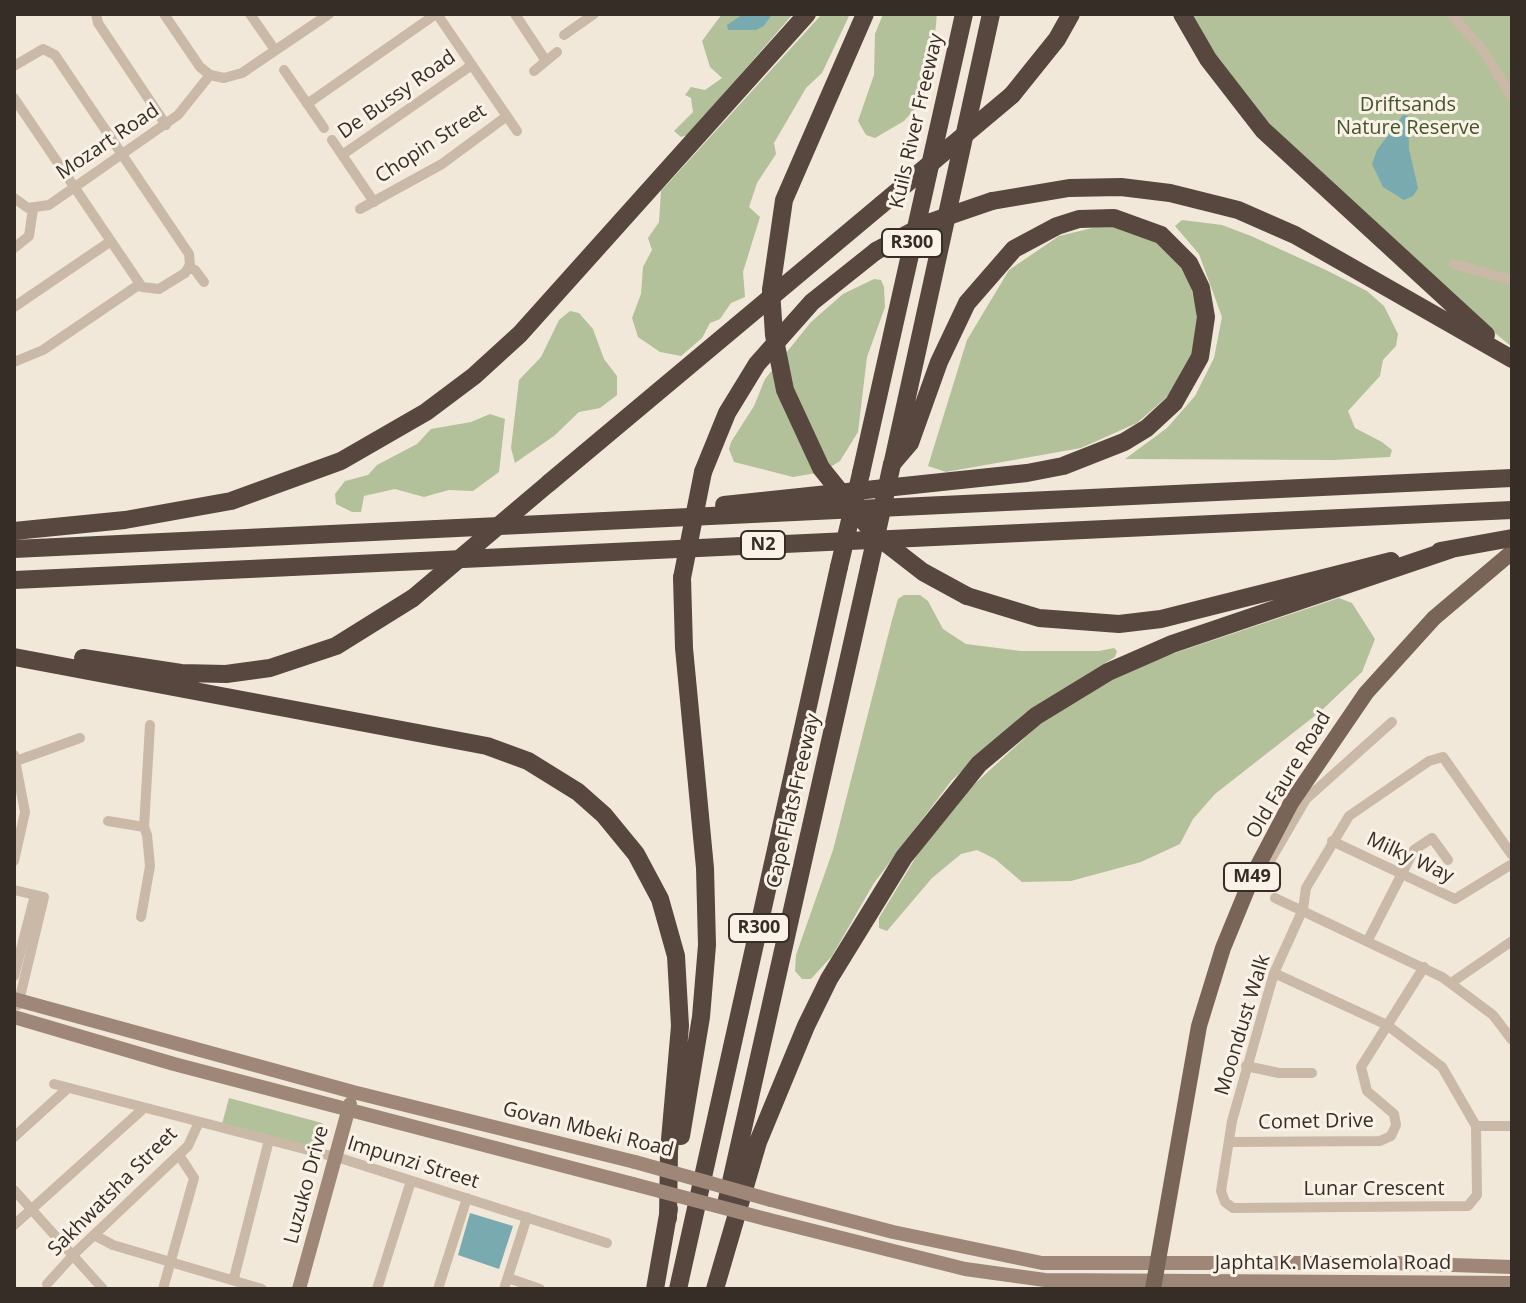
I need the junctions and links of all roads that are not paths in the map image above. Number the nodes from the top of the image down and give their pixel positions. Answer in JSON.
{"nodes":[{"id":1,"x":96,"y":14,"type":"edge"},
{"id":2,"x":164,"y":14,"type":"edge"},
{"id":3,"x":250,"y":14,"type":"edge"},
{"id":4,"x":437,"y":14,"type":"edge"},
{"id":5,"x":515,"y":14,"type":"edge"},
{"id":6,"x":807,"y":14,"type":"edge"},
{"id":7,"x":865,"y":14,"type":"edge"},
{"id":8,"x":964,"y":14,"type":"edge"},
{"id":9,"x":991,"y":14,"type":"edge"},
{"id":10,"x":1071,"y":14,"type":"edge"},
{"id":11,"x":1182,"y":14,"type":"edge"},
{"id":12,"x":1451,"y":14,"type":"edge"},
{"id":13,"x":326,"y":15,"type":"edge"},
{"id":14,"x":591,"y":15,"type":"edge"},
{"id":15,"x":564,"y":35,"type":"dead end"},
{"id":16,"x":275,"y":50,"type":"junction"},
{"id":17,"x":557,"y":52,"type":"dead end"},
{"id":18,"x":546,"y":61,"type":"junction"},
{"id":19,"x":472,"y":65,"type":"junction"},
{"id":20,"x":14,"y":66,"type":"edge"},
{"id":21,"x":284,"y":70,"type":"dead end"},
{"id":22,"x":534,"y":71,"type":"dead end"},
{"id":23,"x":210,"y":75,"type":"junction"},
{"id":24,"x":14,"y":98,"type":"edge"},
{"id":25,"x":1512,"y":98,"type":"edge"},
{"id":26,"x":307,"y":104,"type":"junction"},
{"id":27,"x":507,"y":116,"type":"junction"},
{"id":28,"x":166,"y":125,"type":"junction"},
{"id":29,"x":324,"y":128,"type":"dead end"},
{"id":30,"x":517,"y":131,"type":"dead end"},
{"id":31,"x":332,"y":140,"type":"dead end"},
{"id":32,"x":122,"y":154,"type":"junction"},
{"id":33,"x":342,"y":155,"type":"junction"},
{"id":34,"x":74,"y":188,"type":"junction"},
{"id":35,"x":14,"y":198,"type":"edge"},
{"id":36,"x":374,"y":202,"type":"junction"},
{"id":37,"x":33,"y":209,"type":"junction"},
{"id":38,"x":360,"y":209,"type":"dead end"},
{"id":39,"x":111,"y":241,"type":"junction"},
{"id":40,"x":14,"y":248,"type":"edge"},
{"id":41,"x":1454,"y":264,"type":"dead end"},
{"id":42,"x":189,"y":268,"type":"junction"},
{"id":43,"x":1512,"y":280,"type":"edge"},
{"id":44,"x":204,"y":282,"type":"dead end"},
{"id":45,"x":140,"y":284,"type":"junction"},
{"id":46,"x":14,"y":307,"type":"edge"},
{"id":47,"x":1512,"y":358,"type":"edge"},
{"id":48,"x":14,"y":362,"type":"edge"},
{"id":49,"x":892,"y":464,"type":"junction"},
{"id":50,"x":861,"y":473,"type":"joint"},
{"id":51,"x":1512,"y":478,"type":"edge"},
{"id":52,"x":1512,"y":510,"type":"edge"},
{"id":53,"x":634,"y":520,"type":"junction"},
{"id":54,"x":14,"y":531,"type":"edge"},
{"id":55,"x":1512,"y":538,"type":"edge"},
{"id":56,"x":14,"y":549,"type":"edge"},
{"id":57,"x":1452,"y":549,"type":"junction"},
{"id":58,"x":1512,"y":552,"type":"edge"},
{"id":59,"x":14,"y":580,"type":"edge"},
{"id":60,"x":14,"y":647,"type":"edge"},
{"id":61,"x":14,"y":657,"type":"edge"},
{"id":62,"x":1392,"y":722,"type":"dead end"},
{"id":63,"x":150,"y":725,"type":"dead end"},
{"id":64,"x":80,"y":738,"type":"dead end"},
{"id":65,"x":15,"y":758,"type":"edge"},
{"id":66,"x":108,"y":821,"type":"dead end"},
{"id":67,"x":144,"y":827,"type":"junction"},
{"id":68,"x":1332,"y":841,"type":"junction"},
{"id":69,"x":1512,"y":855,"type":"edge"},
{"id":70,"x":1448,"y":860,"type":"dead end"},
{"id":71,"x":14,"y":861,"type":"edge"},
{"id":72,"x":1512,"y":864,"type":"edge"},
{"id":73,"x":1399,"y":873,"type":"junction"},
{"id":74,"x":1253,"y":875,"type":"junction"},
{"id":75,"x":14,"y":890,"type":"edge"},
{"id":76,"x":1275,"y":898,"type":"dead end"},
{"id":77,"x":1303,"y":909,"type":"junction"},
{"id":78,"x":141,"y":917,"type":"dead end"},
{"id":79,"x":1368,"y":940,"type":"junction"},
{"id":80,"x":1512,"y":941,"type":"edge"},
{"id":81,"x":27,"y":943,"type":"junction"},
{"id":82,"x":1424,"y":967,"type":"junction"},
{"id":83,"x":1274,"y":973,"type":"junction"},
{"id":84,"x":14,"y":976,"type":"edge"},
{"id":85,"x":1451,"y":983,"type":"junction"},
{"id":86,"x":17,"y":1000,"type":"edge"},
{"id":87,"x":14,"y":1017,"type":"edge"},
{"id":88,"x":1507,"y":1023,"type":"edge"},
{"id":89,"x":1387,"y":1025,"type":"junction"},
{"id":90,"x":1512,"y":1040,"type":"edge"},
{"id":91,"x":1246,"y":1066,"type":"junction"},
{"id":92,"x":1312,"y":1073,"type":"dead end"},
{"id":93,"x":54,"y":1084,"type":"dead end"},
{"id":94,"x":68,"y":1088,"type":"junction"},
{"id":95,"x":353,"y":1092,"type":"junction"},
{"id":96,"x":144,"y":1108,"type":"junction"},
{"id":97,"x":348,"y":1110,"type":"junction"},
{"id":98,"x":199,"y":1122,"type":"junction"},
{"id":99,"x":1476,"y":1126,"type":"junction"},
{"id":100,"x":1512,"y":1126,"type":"edge"},
{"id":101,"x":14,"y":1137,"type":"edge"},
{"id":102,"x":269,"y":1140,"type":"junction"},
{"id":103,"x":1230,"y":1142,"type":"junction"},
{"id":104,"x":179,"y":1155,"type":"junction"},
{"id":105,"x":335,"y":1157,"type":"junction"},
{"id":106,"x":411,"y":1181,"type":"junction"},
{"id":107,"x":14,"y":1190,"type":"edge"},
{"id":108,"x":467,"y":1198,"type":"junction"},
{"id":109,"x":1225,"y":1202,"type":"joint"},
{"id":110,"x":31,"y":1209,"type":"junction"},
{"id":111,"x":527,"y":1217,"type":"junction"},
{"id":112,"x":668,"y":1218,"type":"junction"},
{"id":113,"x":14,"y":1225,"type":"edge"},
{"id":114,"x":94,"y":1235,"type":"junction"},
{"id":115,"x":607,"y":1243,"type":"dead end"},
{"id":116,"x":73,"y":1255,"type":"junction"},
{"id":117,"x":171,"y":1261,"type":"junction"},
{"id":118,"x":1157,"y":1263,"type":"junction"},
{"id":119,"x":1512,"y":1267,"type":"edge"},
{"id":120,"x":234,"y":1278,"type":"junction"},
{"id":121,"x":1512,"y":1283,"type":"edge"},
{"id":122,"x":47,"y":1284,"type":"dead end"},
{"id":123,"x":506,"y":1284,"type":"edge"},
{"id":124,"x":1154,"y":1286,"type":"edge"},
{"id":125,"x":258,"y":1288,"type":"edge"},
{"id":126,"x":103,"y":1289,"type":"edge"},
{"id":127,"x":163,"y":1289,"type":"edge"},
{"id":128,"x":299,"y":1289,"type":"edge"},
{"id":129,"x":377,"y":1289,"type":"edge"},
{"id":130,"x":438,"y":1289,"type":"edge"},
{"id":131,"x":540,"y":1289,"type":"edge"},
{"id":132,"x":655,"y":1289,"type":"edge"},
{"id":133,"x":678,"y":1289,"type":"edge"},
{"id":134,"x":707,"y":1289,"type":"edge"},
{"id":135,"x":715,"y":1289,"type":"edge"}],
"edges":[{"from":1,"to":28,"type":"street"},
{"from":2,"to":23,"type":"street"},
{"from":3,"to":16,"type":"street"},
{"from":4,"to":19,"type":"street"},
{"from":4,"to":26,"type":"street"},
{"from":5,"to":18,"type":"street"},
{"from":6,"to":54,"type":"highway"},
{"from":7,"to":57,"type":"highway","bridge":true},
{"from":8,"to":50,"type":"highway","name":"Kuils River Freeway","number":"R300"},
{"from":9,"to":49,"type":"highway","number":"R300"},
{"from":10,"to":60,"type":"highway","bridge":true},
{"from":11,"to":47,"type":"highway"},
{"from":12,"to":25,"type":"street"},
{"from":13,"to":16,"type":"street"},
{"from":14,"to":15,"type":"street"},
{"from":16,"to":23,"type":"street"},
{"from":17,"to":18,"type":"street"},
{"from":18,"to":22,"type":"street"},
{"from":19,"to":27,"type":"street"},
{"from":19,"to":33,"type":"street","name":"De Bussy Road"},
{"from":20,"to":32,"type":"street"},
{"from":21,"to":26,"type":"street"},
{"from":23,"to":28,"type":"street","name":"Mozart Road"},
{"from":24,"to":34,"type":"street"},
{"from":26,"to":29,"type":"street"},
{"from":27,"to":30,"type":"street"},
{"from":27,"to":36,"type":"street","name":"Chopin Street"},
{"from":28,"to":32,"type":"street","name":"Mozart Road"},
{"from":31,"to":33,"type":"street","name":"Chopin Street"},
{"from":32,"to":34,"type":"street","name":"Mozart Road"},
{"from":32,"to":42,"type":"street"},
{"from":33,"to":36,"type":"street","name":"Chopin Street"},
{"from":34,"to":37,"type":"street","name":"Mozart Road"},
{"from":34,"to":39,"type":"street"},
{"from":35,"to":37,"type":"street"},
{"from":36,"to":38,"type":"street","name":"Chopin Street"},
{"from":37,"to":40,"type":"street"},
{"from":39,"to":45,"type":"street"},
{"from":39,"to":46,"type":"street"},
{"from":41,"to":43,"type":"street"},
{"from":42,"to":44,"type":"street"},
{"from":42,"to":45,"type":"street"},
{"from":45,"to":48,"type":"street"},
{"from":47,"to":112,"type":"highway","bridge":true},
{"from":49,"to":53,"type":"highway"},
{"from":49,"to":134,"type":"highway","name":"Cape Flats Freeway","number":"R300","bridge":true},
{"from":50,"to":133,"type":"highway","name":"Cape Flats Freeway","number":"R300","bridge":true},
{"from":51,"to":53,"type":"highway","number":"N2"},
{"from":52,"to":59,"type":"highway","number":"N2"},
{"from":53,"to":56,"type":"highway","number":"N2"},
{"from":55,"to":57,"type":"highway"},
{"from":57,"to":135,"type":"highway"},
{"from":58,"to":74,"type":"main road","name":"Old Faure Road","number":"M49"},
{"from":61,"to":112,"type":"highway"},
{"from":62,"to":74,"type":"street"},
{"from":63,"to":67,"type":"street"},
{"from":64,"to":65,"type":"street"},
{"from":65,"to":71,"type":"street"},
{"from":66,"to":67,"type":"street"},
{"from":67,"to":78,"type":"street"},
{"from":68,"to":69,"type":"street","name":"Moondust Walk"},
{"from":68,"to":73,"type":"street","name":"Milky Way"},
{"from":68,"to":77,"type":"street","name":"Moondust Walk"},
{"from":70,"to":73,"type":"street"},
{"from":72,"to":73,"type":"street","name":"Milky Way"},
{"from":73,"to":79,"type":"street"},
{"from":74,"to":118,"type":"main road","name":"Old Faure Road","number":"M49"},
{"from":75,"to":81,"type":"street"},
{"from":76,"to":77,"type":"street"},
{"from":77,"to":79,"type":"street"},
{"from":77,"to":83,"type":"street","name":"Moondust Walk"},
{"from":79,"to":82,"type":"street"},
{"from":80,"to":85,"type":"street"},
{"from":81,"to":84,"type":"street"},
{"from":81,"to":86,"type":"street"},
{"from":82,"to":85,"type":"street"},
{"from":82,"to":89,"type":"street","name":"Comet Drive"},
{"from":83,"to":89,"type":"street","name":"Lunar Crescent"},
{"from":83,"to":91,"type":"street","name":"Moondust Walk"},
{"from":85,"to":88,"type":"street"},
{"from":86,"to":87,"type":"street"},
{"from":86,"to":95,"type":"main road","name":"Govan Mbeki Road"},
{"from":87,"to":97,"type":"main road","name":"Govan Mbeki Road"},
{"from":88,"to":90,"type":"street"},
{"from":89,"to":99,"type":"street","name":"Lunar Crescent"},
{"from":89,"to":103,"type":"street","name":"Comet Drive"},
{"from":91,"to":92,"type":"street"},
{"from":91,"to":103,"type":"street","name":"Moondust Walk"},
{"from":93,"to":94,"type":"street","name":"Impunzi Street"},
{"from":94,"to":96,"type":"street","name":"Impunzi Street"},
{"from":94,"to":101,"type":"street"},
{"from":95,"to":97,"type":"main road","name":"Luzuko Drive"},
{"from":95,"to":118,"type":"main road","name":"Govan Mbeki Road","bridge":true},
{"from":96,"to":98,"type":"street","name":"Impunzi Street"},
{"from":96,"to":110,"type":"street"},
{"from":97,"to":105,"type":"main road","name":"Luzuko Drive"},
{"from":97,"to":124,"type":"main road","name":"Govan Mbeki Road","bridge":true},
{"from":98,"to":102,"type":"street","name":"Impunzi Street"},
{"from":98,"to":104,"type":"street","name":"Sakhwatsha Street"},
{"from":99,"to":100,"type":"street"},
{"from":99,"to":109,"type":"street","name":"Lunar Crescent"},
{"from":102,"to":105,"type":"street","name":"Impunzi Street"},
{"from":102,"to":120,"type":"street"},
{"from":103,"to":109,"type":"street","name":"Moondust Walk"},
{"from":104,"to":114,"type":"street","name":"Sakhwatsha Street"},
{"from":104,"to":117,"type":"street"},
{"from":105,"to":106,"type":"street","name":"Impunzi Street"},
{"from":105,"to":128,"type":"main road","name":"Luzuko Drive"},
{"from":106,"to":108,"type":"street","name":"Impunzi Street"},
{"from":106,"to":129,"type":"street"},
{"from":107,"to":110,"type":"street"},
{"from":108,"to":111,"type":"street","name":"Impunzi Street"},
{"from":108,"to":130,"type":"street"},
{"from":110,"to":113,"type":"street"},
{"from":110,"to":116,"type":"street"},
{"from":111,"to":115,"type":"street","name":"Impunzi Street"},
{"from":111,"to":123,"type":"street"},
{"from":112,"to":132,"type":"highway"},
{"from":114,"to":116,"type":"street","name":"Sakhwatsha Street"},
{"from":114,"to":117,"type":"street"},
{"from":116,"to":122,"type":"street","name":"Sakhwatsha Street"},
{"from":116,"to":126,"type":"street"},
{"from":117,"to":120,"type":"street"},
{"from":117,"to":127,"type":"street"},
{"from":118,"to":119,"type":"main road","name":"Japhta K. Masemola Road"},
{"from":118,"to":124,"type":"main road","number":"M49"},
{"from":120,"to":125,"type":"street"},
{"from":121,"to":124,"type":"main road","name":"Japhta K. Masemola Road"},
{"from":123,"to":131,"type":"street"}]}
